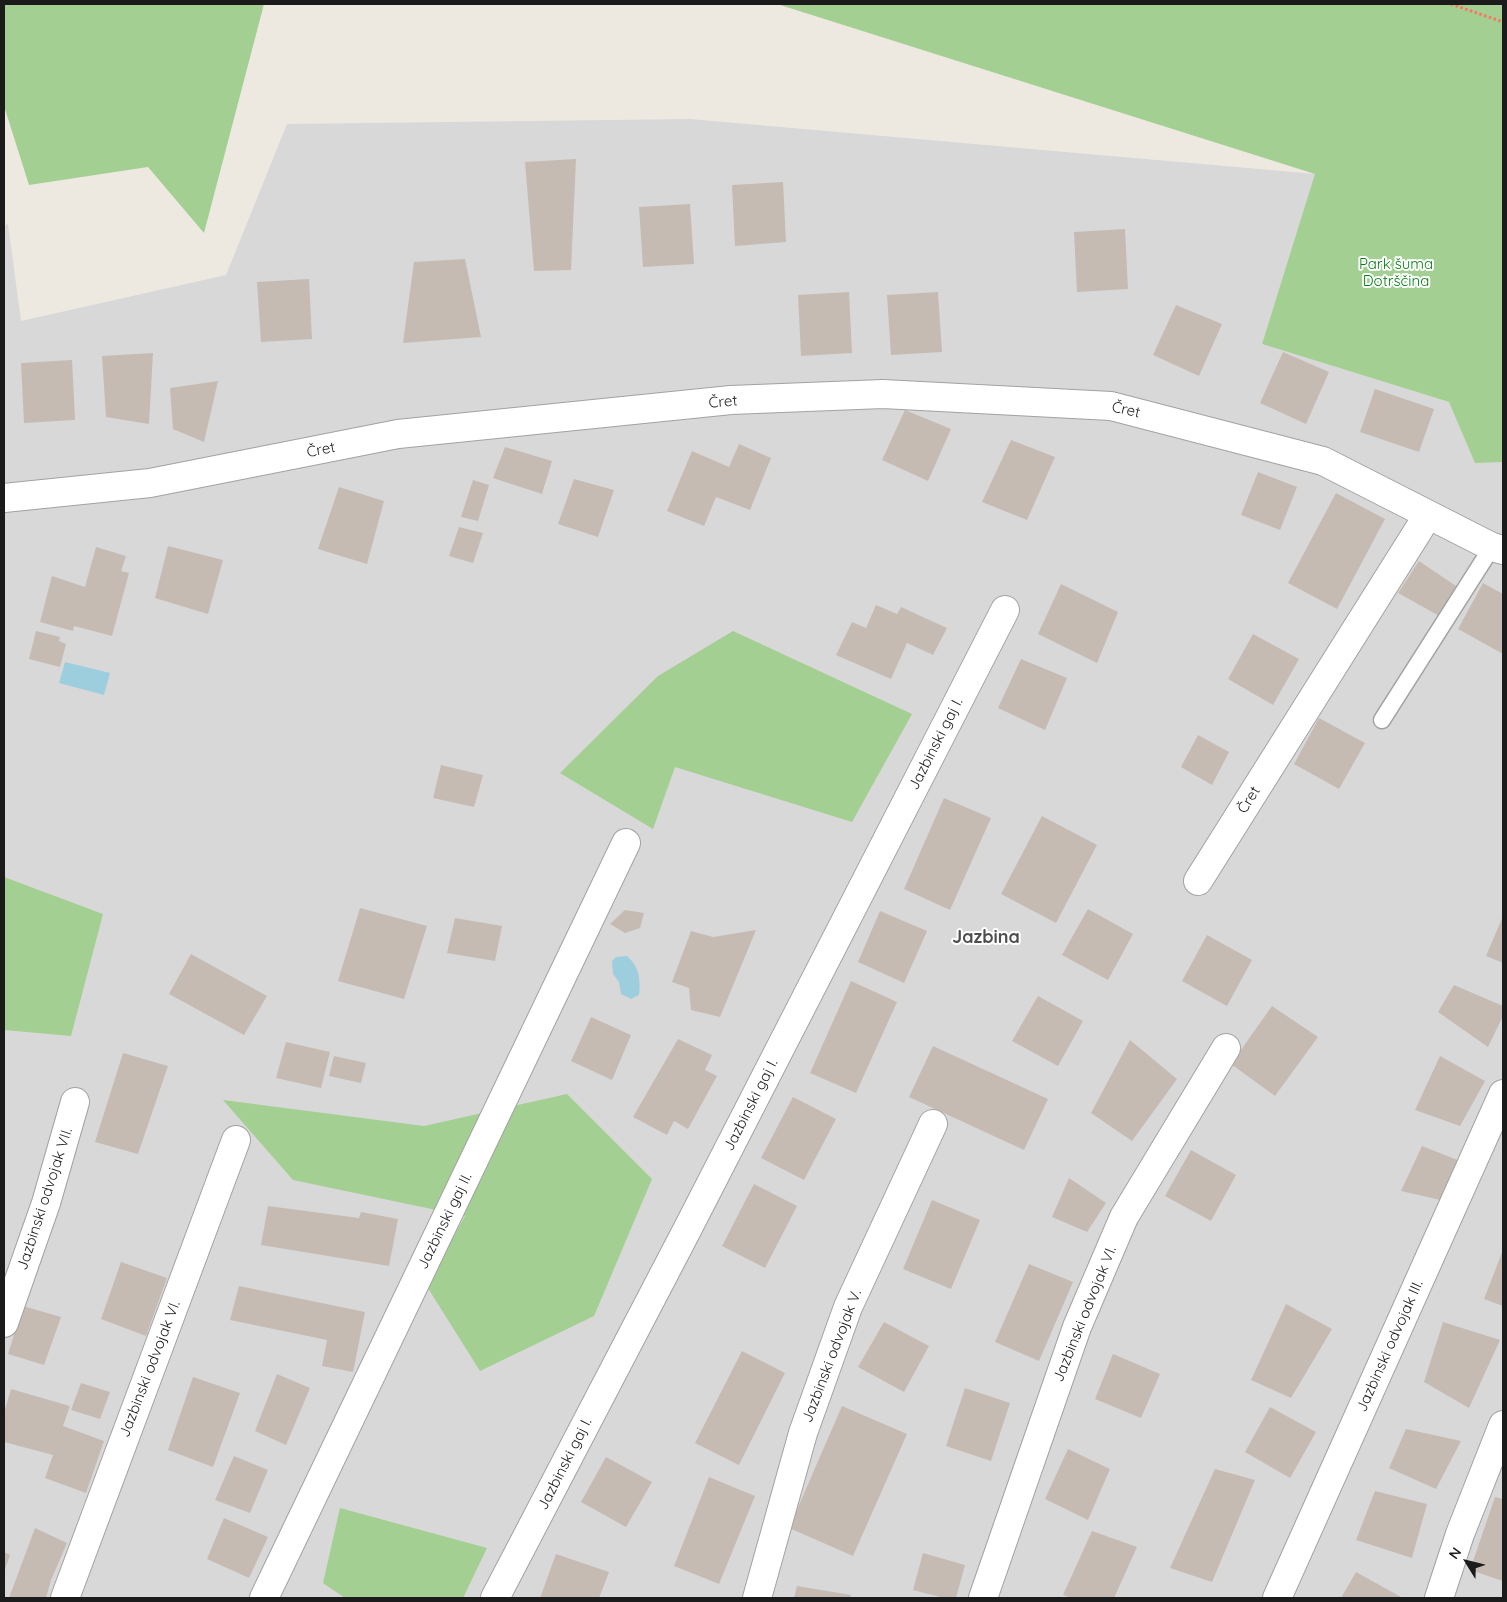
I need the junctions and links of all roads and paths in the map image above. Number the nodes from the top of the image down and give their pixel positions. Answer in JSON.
{"nodes":[{"id":1,"x":1451,"y":4,"type":"edge"},
{"id":2,"x":1503,"y":22,"type":"edge"},
{"id":3,"x":4,"y":498,"type":"edge"},
{"id":4,"x":1428,"y":515,"type":"junction"},
{"id":5,"x":1498,"y":549,"type":"edge"},
{"id":6,"x":1005,"y":610,"type":"dead end"},
{"id":7,"x":1382,"y":720,"type":"dead end"},
{"id":8,"x":626,"y":843,"type":"dead end"},
{"id":9,"x":1198,"y":881,"type":"dead end"},
{"id":10,"x":1226,"y":1048,"type":"dead end"},
{"id":11,"x":1503,"y":1094,"type":"edge"},
{"id":12,"x":75,"y":1102,"type":"dead end"},
{"id":13,"x":933,"y":1124,"type":"dead end"},
{"id":14,"x":236,"y":1140,"type":"dead end"},
{"id":15,"x":4,"y":1324,"type":"edge"},
{"id":16,"x":1503,"y":1425,"type":"edge"},
{"id":17,"x":64,"y":1598,"type":"edge"},
{"id":18,"x":264,"y":1598,"type":"edge"},
{"id":19,"x":495,"y":1598,"type":"edge"},
{"id":20,"x":756,"y":1598,"type":"edge"},
{"id":21,"x":983,"y":1598,"type":"edge"},
{"id":22,"x":1277,"y":1598,"type":"edge"},
{"id":23,"x":1439,"y":1598,"type":"edge"}],
"edges":[{"from":1,"to":2,"type":"path"},
{"from":3,"to":4,"type":"street","name":"Čret"},
{"from":4,"to":5,"type":"street","name":"Čret"},
{"from":4,"to":9,"type":"street","name":"Čret"},
{"from":5,"to":7,"type":"lane"},
{"from":6,"to":19,"type":"street","name":"Jazbinski gaj I."},
{"from":8,"to":18,"type":"street","name":"Jazbinski gaj II."},
{"from":10,"to":21,"type":"street","name":"Jazbinski odvojak VI."},
{"from":11,"to":22,"type":"street","name":"Jazbinski odvojak III."},
{"from":12,"to":15,"type":"street","name":"Jazbinski odvojak VII."},
{"from":13,"to":20,"type":"street","name":"Jazbinski odvojak V."},
{"from":14,"to":17,"type":"street","name":"Jazbinski odvojak VI."},
{"from":16,"to":23,"type":"street"}]}
